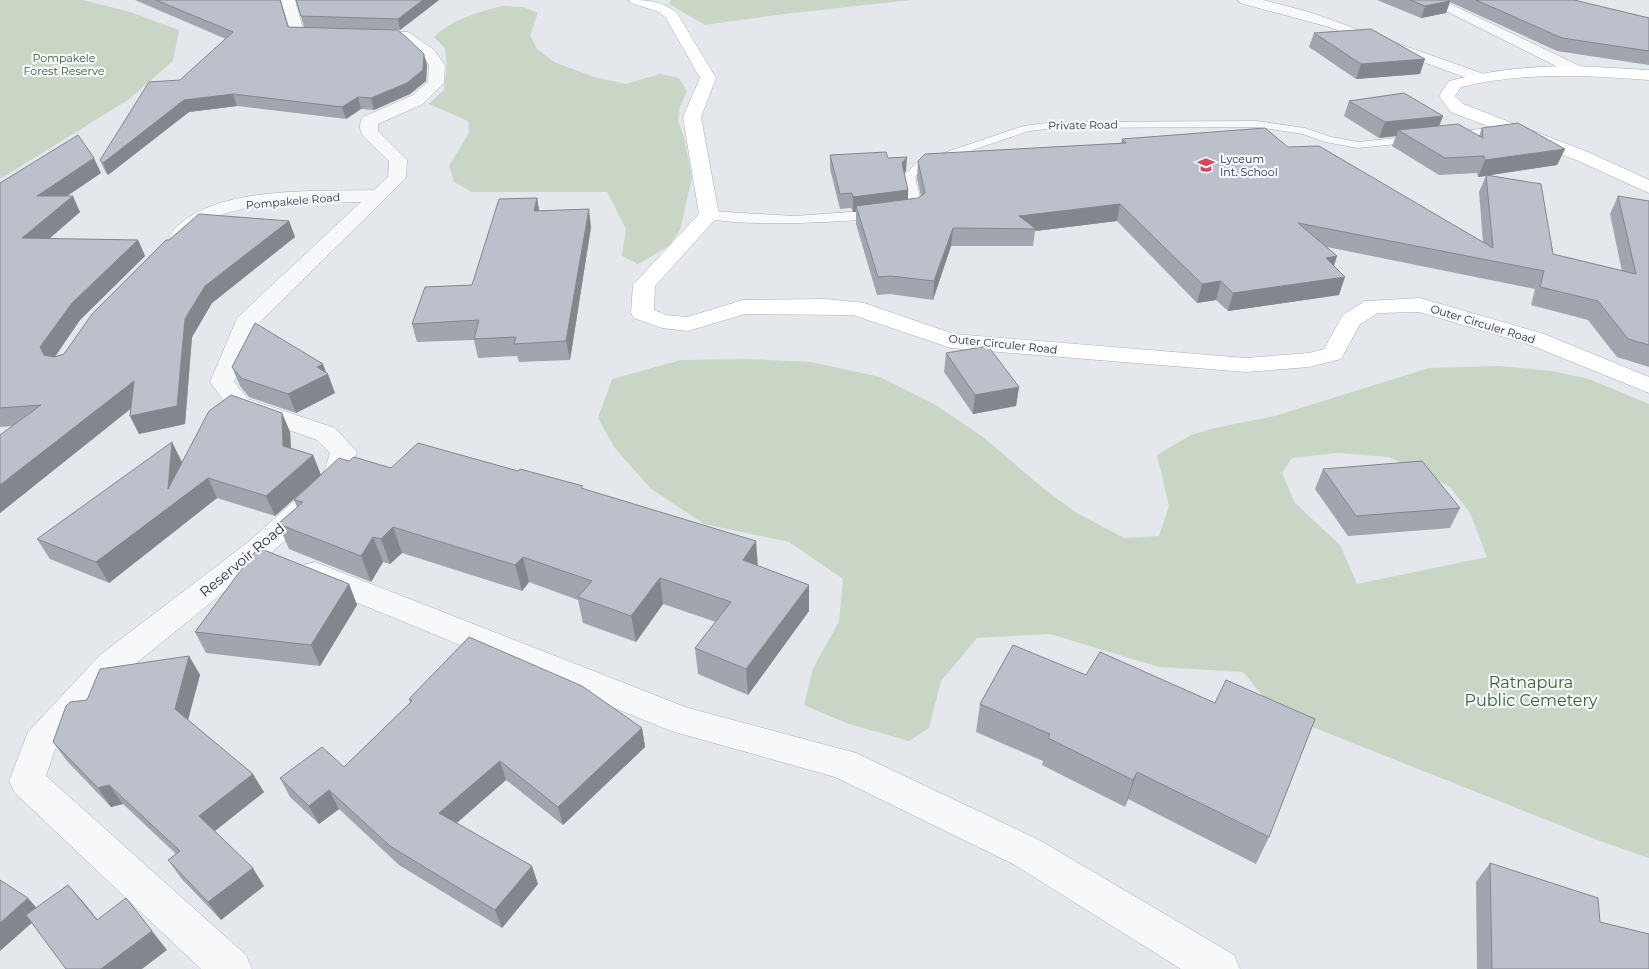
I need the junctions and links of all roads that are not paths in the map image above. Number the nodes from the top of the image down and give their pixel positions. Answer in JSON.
{"nodes":[{"id":1,"x":288,"y":0,"type":"edge"},
{"id":2,"x":636,"y":0,"type":"edge"},
{"id":3,"x":1245,"y":0,"type":"edge"},
{"id":4,"x":1431,"y":0,"type":"edge"},
{"id":5,"x":1574,"y":69,"type":"junction"},
{"id":6,"x":1649,"y":75,"type":"edge"},
{"id":7,"x":1478,"y":77,"type":"junction"},
{"id":8,"x":1508,"y":129,"type":"junction"},
{"id":9,"x":1442,"y":136,"type":"edge"},
{"id":10,"x":1424,"y":138,"type":"edge"},
{"id":11,"x":1649,"y":187,"type":"edge"},
{"id":12,"x":380,"y":195,"type":"junction"},
{"id":13,"x":708,"y":215,"type":"junction"},
{"id":14,"x":163,"y":252,"type":"edge"},
{"id":15,"x":1649,"y":386,"type":"edge"},
{"id":16,"x":257,"y":550,"type":"junction"},
{"id":17,"x":231,"y":969,"type":"edge"},
{"id":18,"x":1219,"y":969,"type":"edge"}],
"edges":[{"from":1,"to":12,"type":"street","name":"Reservoir Road"},
{"from":2,"to":13,"type":"street"},
{"from":3,"to":7,"type":"street"},
{"from":4,"to":5,"type":"street"},
{"from":5,"to":6,"type":"street"},
{"from":5,"to":7,"type":"street"},
{"from":7,"to":8,"type":"street"},
{"from":8,"to":9,"type":"lane"},
{"from":8,"to":11,"type":"street"},
{"from":10,"to":13,"type":"lane","name":"Private Road"},
{"from":12,"to":14,"type":"street","name":"Pompakele Road"},
{"from":12,"to":16,"type":"street","name":"Reservoir Road"},
{"from":13,"to":15,"type":"street","name":"Outer Circuler Road"},
{"from":16,"to":17,"type":"street","name":"Reservoir Road"},
{"from":16,"to":18,"type":"street"}]}
